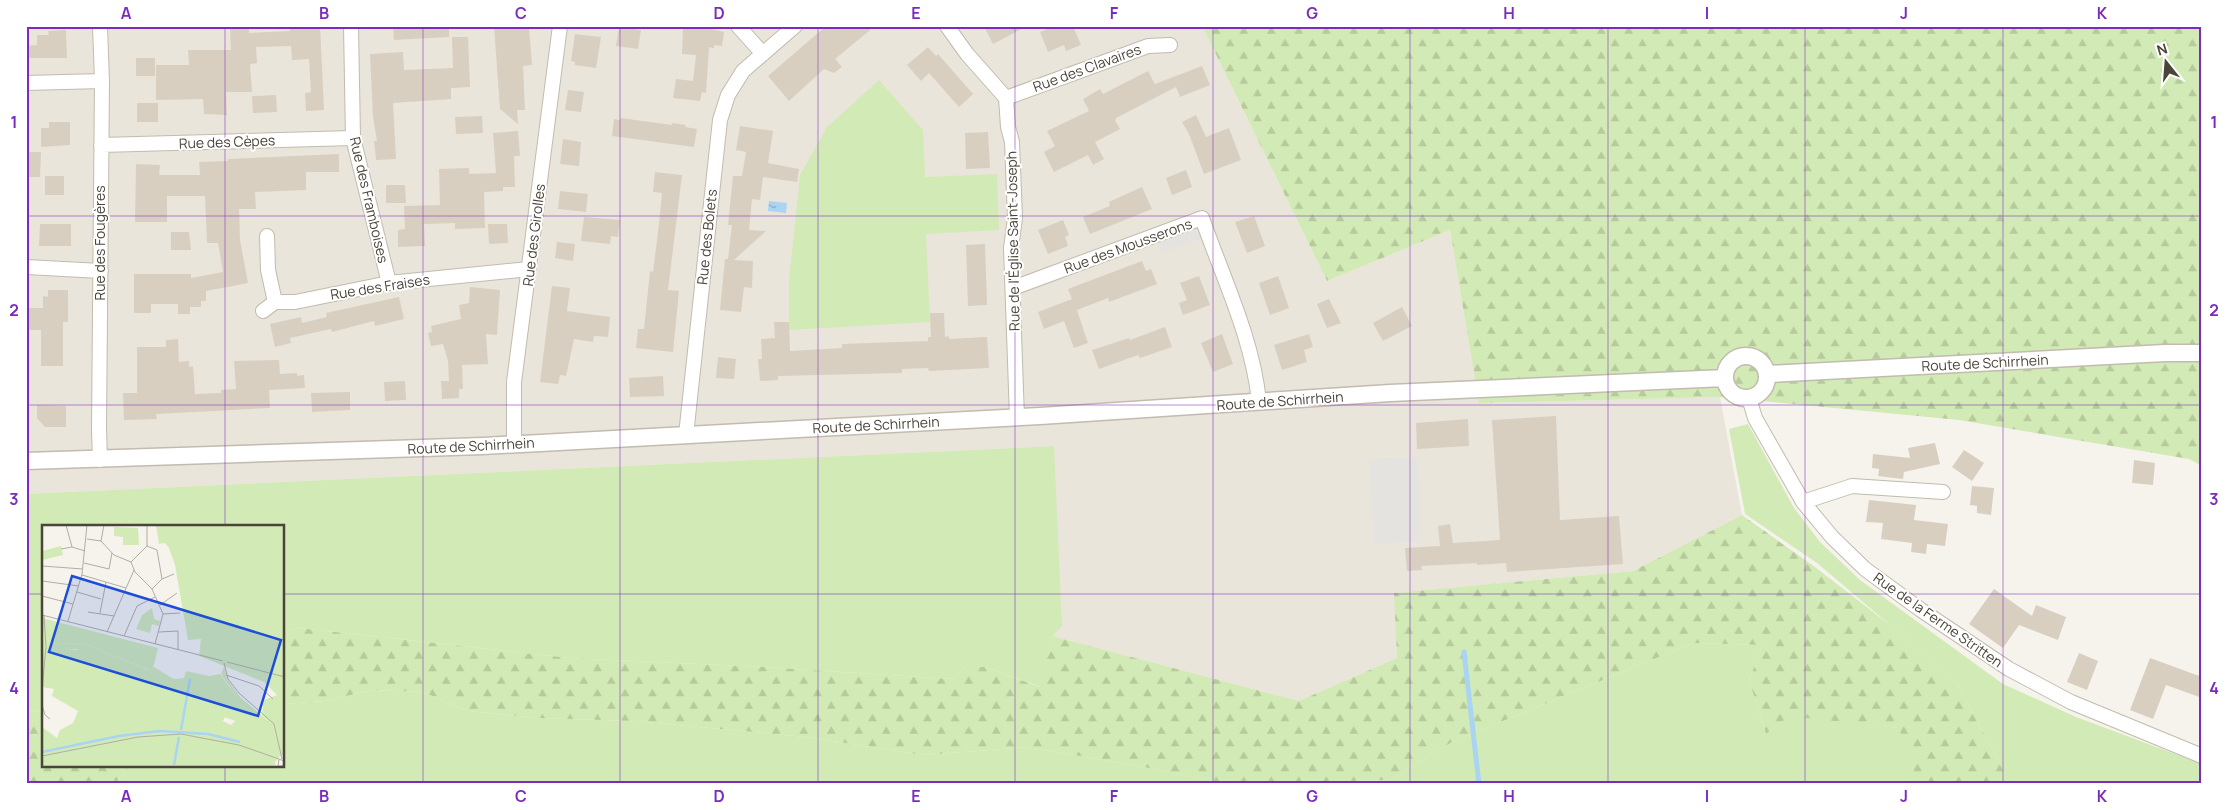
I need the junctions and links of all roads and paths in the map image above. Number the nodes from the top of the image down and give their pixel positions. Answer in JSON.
{"nodes":[{"id":1,"x":100,"y":26,"type":"edge"},
{"id":2,"x":352,"y":26,"type":"edge"},
{"id":3,"x":560,"y":26,"type":"edge"},
{"id":4,"x":738,"y":26,"type":"edge"},
{"id":5,"x":795,"y":26,"type":"edge"},
{"id":6,"x":947,"y":26,"type":"edge"},
{"id":7,"x":1170,"y":45,"type":"dead end"},
{"id":8,"x":763,"y":54,"type":"junction"},
{"id":9,"x":102,"y":81,"type":"junction"},
{"id":10,"x":26,"y":83,"type":"edge"},
{"id":11,"x":1006,"y":98,"type":"junction"},
{"id":12,"x":353,"y":138,"type":"junction"},
{"id":13,"x":101,"y":145,"type":"junction"},
{"id":14,"x":268,"y":236,"type":"dead end"},
{"id":15,"x":26,"y":268,"type":"edge"},
{"id":16,"x":529,"y":269,"type":"junction"},
{"id":17,"x":101,"y":271,"type":"junction"},
{"id":18,"x":389,"y":282,"type":"junction"},
{"id":19,"x":1013,"y":288,"type":"junction"},
{"id":20,"x":276,"y":302,"type":"junction"},
{"id":21,"x":263,"y":311,"type":"dead end"},
{"id":22,"x":2202,"y":353,"type":"edge"},
{"id":23,"x":1768,"y":374,"type":"junction"},
{"id":24,"x":1725,"y":378,"type":"junction"},
{"id":25,"x":1749,"y":398,"type":"junction"},
{"id":26,"x":1259,"y":402,"type":"junction"},
{"id":27,"x":1017,"y":418,"type":"junction"},
{"id":28,"x":686,"y":435,"type":"junction"},
{"id":29,"x":514,"y":444,"type":"junction"},
{"id":30,"x":100,"y":460,"type":"junction"},
{"id":31,"x":26,"y":461,"type":"edge"},
{"id":32,"x":1943,"y":492,"type":"dead end"},
{"id":33,"x":1803,"y":502,"type":"junction"},
{"id":34,"x":2202,"y":756,"type":"edge"}],
"edges":[{"from":1,"to":9,"type":"street","name":"Rue des Fougères"},
{"from":2,"to":12,"type":"street","name":"Rue des Framboises"},
{"from":3,"to":16,"type":"street","name":"Rue des Girolles"},
{"from":4,"to":8,"type":"street"},
{"from":5,"to":8,"type":"street","name":"Rue des Bolets"},
{"from":6,"to":11,"type":"street"},
{"from":7,"to":11,"type":"street","name":"Rue des Clavaires"},
{"from":8,"to":28,"type":"street","name":"Rue des Bolets"},
{"from":9,"to":10,"type":"street"},
{"from":9,"to":13,"type":"street","name":"Rue des Fougères"},
{"from":11,"to":19,"type":"street","name":"Rue de l'Église Saint-Joseph"},
{"from":12,"to":13,"type":"street","name":"Rue des Cèpes"},
{"from":12,"to":18,"type":"street","name":"Rue des Framboises"},
{"from":13,"to":17,"type":"street","name":"Rue des Fougères"},
{"from":14,"to":20,"type":"street"},
{"from":15,"to":17,"type":"street"},
{"from":16,"to":18,"type":"street","name":"Rue des Fraises"},
{"from":16,"to":29,"type":"street","name":"Rue des Girolles"},
{"from":17,"to":30,"type":"street","name":"Rue des Fougères"},
{"from":18,"to":20,"type":"street","name":"Rue des Fraises"},
{"from":19,"to":26,"type":"street","name":"Rue des Mousserons"},
{"from":19,"to":27,"type":"street","name":"Rue de l'Église Saint-Joseph"},
{"from":20,"to":21,"type":"street"},
{"from":22,"to":23,"type":"street","name":"Route de Schirrhein"},
{"from":23,"to":24,"type":"street"},
{"from":23,"to":25,"type":"street"},
{"from":24,"to":25,"type":"street"},
{"from":24,"to":26,"type":"street","name":"Route de Schirrhein"},
{"from":25,"to":33,"type":"street","name":"Rue de la Ferme Stritten"},
{"from":26,"to":27,"type":"street","name":"Route de Schirrhein"},
{"from":27,"to":28,"type":"street","name":"Route de Schirrhein"},
{"from":28,"to":29,"type":"street","name":"Route de Schirrhein"},
{"from":29,"to":30,"type":"street","name":"Route de Schirrhein"},
{"from":30,"to":31,"type":"street","name":"Route de Schirrhein"},
{"from":32,"to":33,"type":"street"},
{"from":33,"to":34,"type":"street","name":"Rue de la Ferme Stritten"}]}
